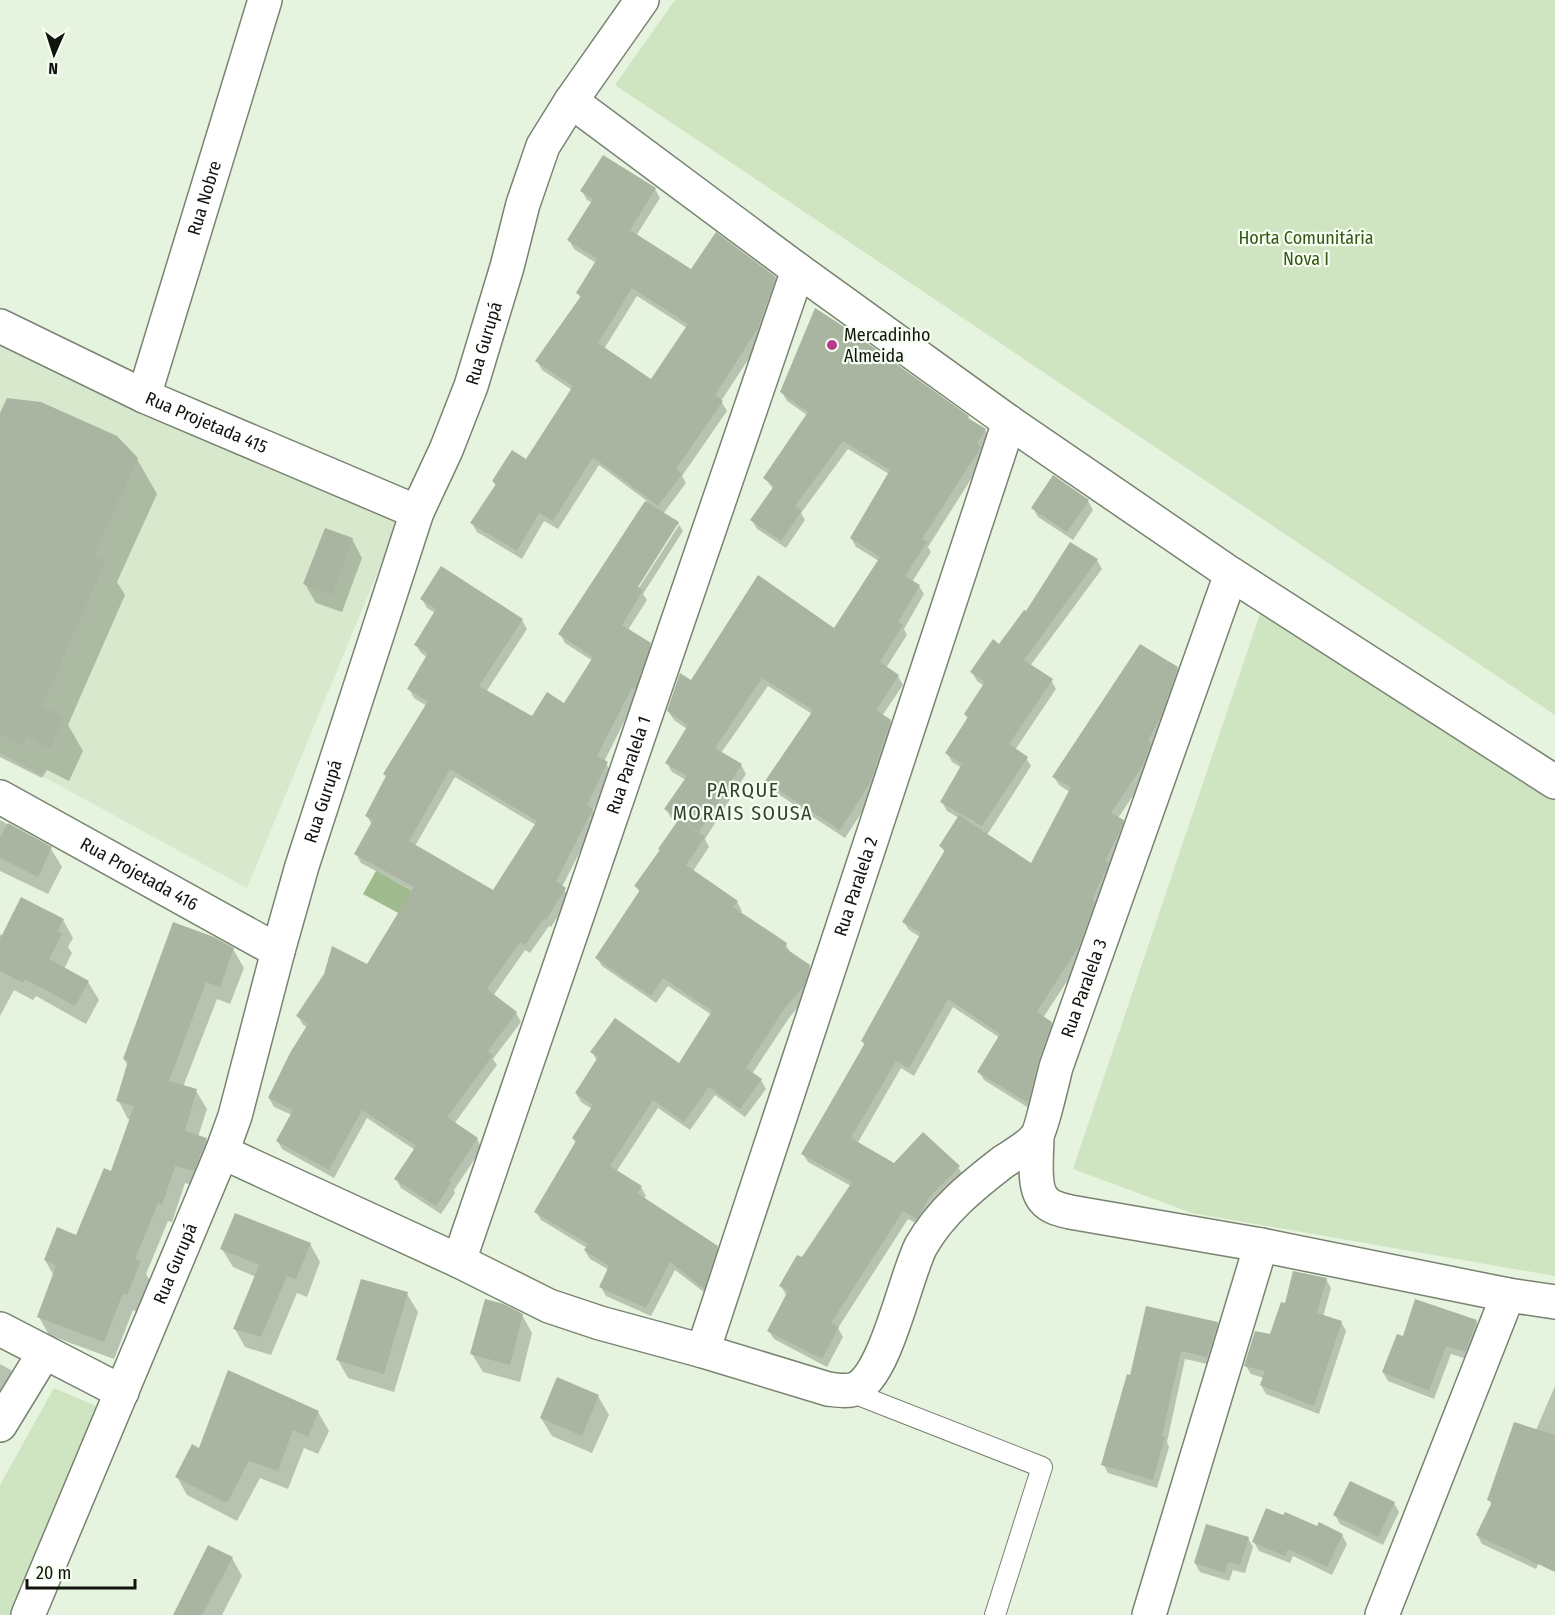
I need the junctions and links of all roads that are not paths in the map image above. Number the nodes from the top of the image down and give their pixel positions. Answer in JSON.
{"nodes":[{"id":1,"x":265,"y":0,"type":"edge"},
{"id":2,"x":642,"y":0,"type":"edge"},
{"id":3,"x":571,"y":101,"type":"junction"},
{"id":4,"x":798,"y":270,"type":"junction"},
{"id":5,"x":0,"y":326,"type":"edge"},
{"id":6,"x":144,"y":396,"type":"junction"},
{"id":7,"x":1009,"y":422,"type":"junction"},
{"id":8,"x":417,"y":512,"type":"junction"},
{"id":9,"x":1231,"y":574,"type":"junction"},
{"id":10,"x":1555,"y":782,"type":"edge"},
{"id":11,"x":0,"y":796,"type":"edge"},
{"id":12,"x":278,"y":951,"type":"junction"},
{"id":13,"x":1037,"y":1137,"type":"junction"},
{"id":14,"x":222,"y":1152,"type":"junction"},
{"id":15,"x":1261,"y":1245,"type":"junction"},
{"id":16,"x":459,"y":1261,"type":"junction"},
{"id":17,"x":1508,"y":1295,"type":"junction"},
{"id":18,"x":1555,"y":1302,"type":"edge"},
{"id":19,"x":0,"y":1329,"type":"edge"},
{"id":20,"x":703,"y":1351,"type":"junction"},
{"id":21,"x":44,"y":1353,"type":"junction"},
{"id":22,"x":848,"y":1391,"type":"junction"},
{"id":23,"x":122,"y":1392,"type":"junction"},
{"id":24,"x":0,"y":1425,"type":"edge"},
{"id":25,"x":28,"y":1615,"type":"edge"},
{"id":26,"x":995,"y":1615,"type":"edge"},
{"id":27,"x":1149,"y":1615,"type":"edge"},
{"id":28,"x":1382,"y":1615,"type":"edge"}],
"edges":[{"from":1,"to":6,"type":"street","name":"Rua Nobre"},
{"from":2,"to":3,"type":"street","name":"Rua Gurupá"},
{"from":3,"to":4,"type":"street"},
{"from":3,"to":8,"type":"street","name":"Rua Gurupá"},
{"from":4,"to":7,"type":"street"},
{"from":4,"to":16,"type":"street","name":"Rua Paralela 1"},
{"from":5,"to":6,"type":"street","name":"Rua Projetada 415"},
{"from":6,"to":8,"type":"street","name":"Rua Projetada 415"},
{"from":7,"to":9,"type":"street"},
{"from":7,"to":20,"type":"street","name":"Rua Paralela 2"},
{"from":8,"to":12,"type":"street","name":"Rua Gurupá"},
{"from":9,"to":10,"type":"street"},
{"from":9,"to":13,"type":"street","name":"Rua Paralela 3"},
{"from":11,"to":12,"type":"street","name":"Rua Projetada 416"},
{"from":12,"to":14,"type":"street","name":"Rua Gurupá"},
{"from":13,"to":15,"type":"street","name":"Rua Paralela 3"},
{"from":13,"to":22,"type":"street"},
{"from":14,"to":16,"type":"street"},
{"from":14,"to":23,"type":"street","name":"Rua Gurupá"},
{"from":15,"to":17,"type":"street","name":"Rua Paralela 3"},
{"from":15,"to":27,"type":"street"},
{"from":16,"to":20,"type":"street"},
{"from":17,"to":18,"type":"street","name":"Rua Paralela 3"},
{"from":17,"to":28,"type":"street"},
{"from":19,"to":21,"type":"street"},
{"from":20,"to":22,"type":"street"},
{"from":21,"to":23,"type":"street"},
{"from":21,"to":24,"type":"street"},
{"from":22,"to":26,"type":"lane"},
{"from":23,"to":25,"type":"street","name":"Rua Gurupá"}]}
